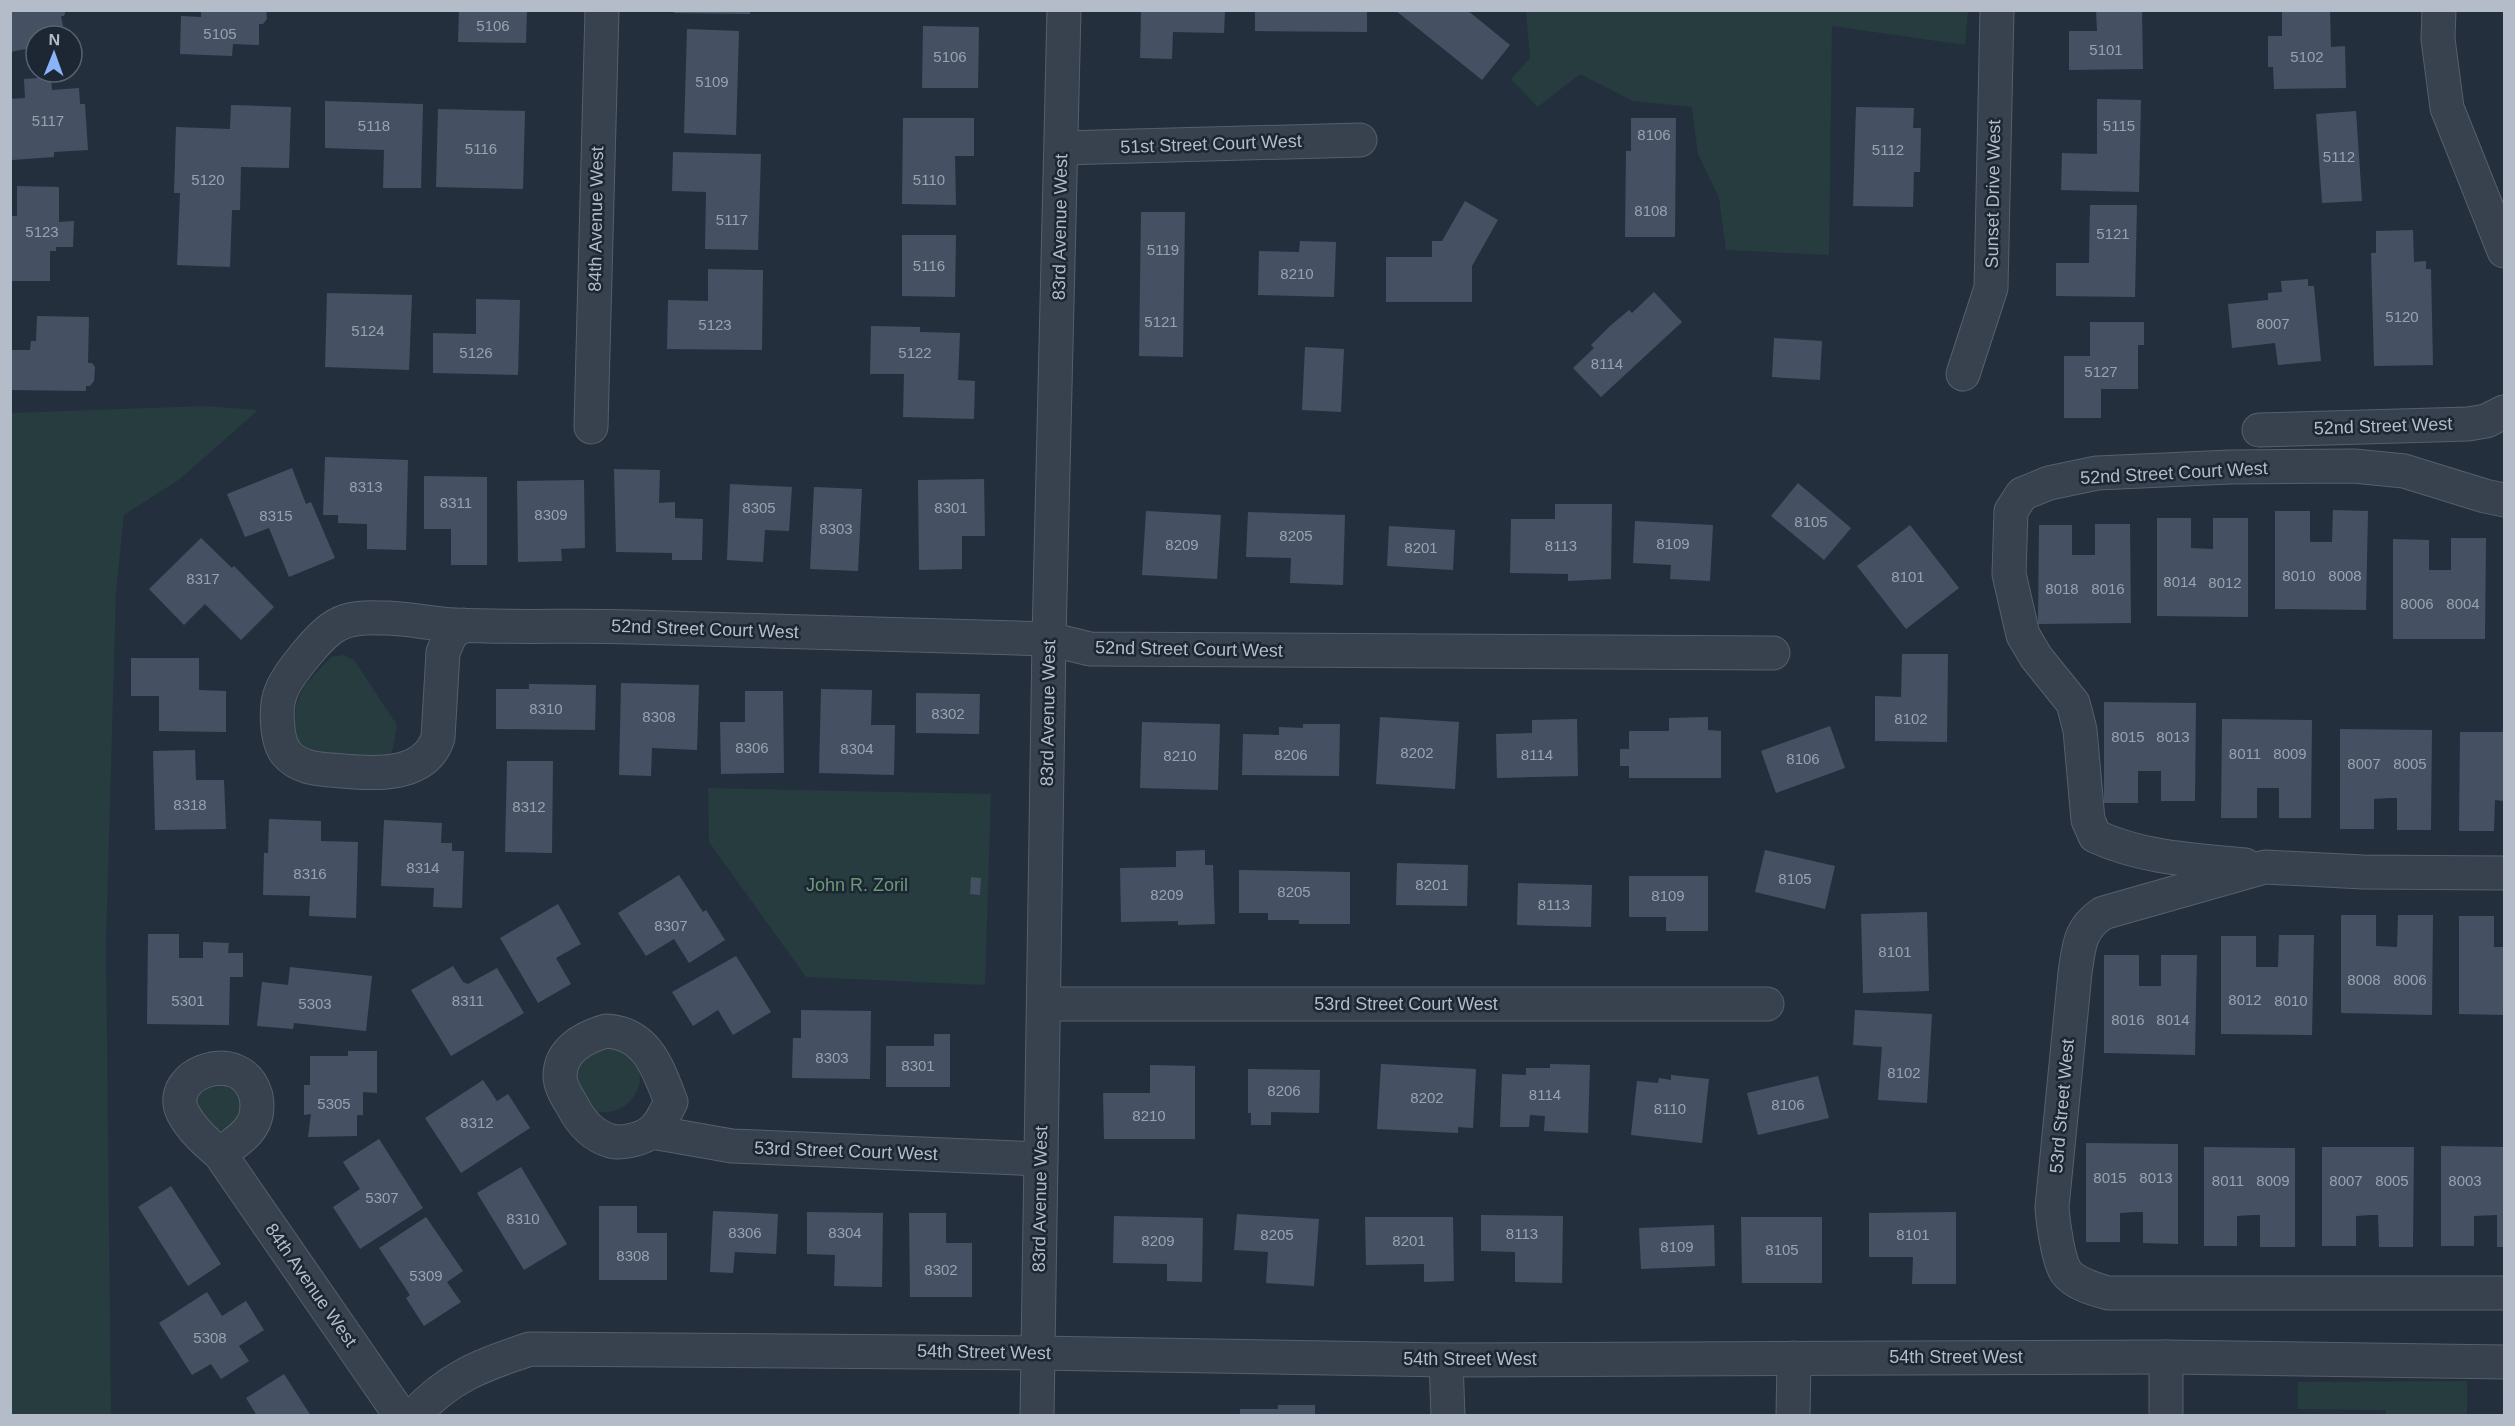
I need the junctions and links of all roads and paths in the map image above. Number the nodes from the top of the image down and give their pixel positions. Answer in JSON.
{"nodes":[{"id":1,"x":602,"y":10,"type":"edge"},
{"id":2,"x":1064,"y":10,"type":"edge"},
{"id":3,"x":1997,"y":10,"type":"edge"},
{"id":4,"x":2439,"y":10,"type":"edge"},
{"id":5,"x":1360,"y":140,"type":"dead end"},
{"id":6,"x":1062,"y":148,"type":"junction"},
{"id":7,"x":2505,"y":251,"type":"edge"},
{"id":8,"x":1963,"y":374,"type":"dead end"},
{"id":9,"x":2505,"y":412,"type":"edge"},
{"id":10,"x":591,"y":427,"type":"dead end"},
{"id":11,"x":2259,"y":430,"type":"dead end"},
{"id":12,"x":2505,"y":500,"type":"edge"},
{"id":13,"x":463,"y":625,"type":"junction"},
{"id":14,"x":1049,"y":639,"type":"junction"},
{"id":15,"x":1773,"y":653,"type":"dead end"},
{"id":16,"x":2265,"y":867,"type":"junction"},
{"id":17,"x":2505,"y":873,"type":"edge"},
{"id":18,"x":1044,"y":1004,"type":"junction"},
{"id":19,"x":1767,"y":1004,"type":"dead end"},
{"id":20,"x":652,"y":1132,"type":"dead end"},
{"id":21,"x":220,"y":1154,"type":"dead end"},
{"id":22,"x":1041,"y":1159,"type":"junction"},
{"id":23,"x":2505,"y":1293,"type":"edge"},
{"id":24,"x":1037,"y":1353,"type":"junction"},
{"id":25,"x":2166,"y":1357,"type":"junction"},
{"id":26,"x":1794,"y":1358,"type":"junction"},
{"id":27,"x":1446,"y":1360,"type":"junction"},
{"id":28,"x":2505,"y":1362,"type":"edge"},
{"id":29,"x":401,"y":1416,"type":"edge"},
{"id":30,"x":413,"y":1416,"type":"edge"},
{"id":31,"x":1037,"y":1416,"type":"edge"},
{"id":32,"x":1448,"y":1416,"type":"edge"},
{"id":33,"x":1793,"y":1416,"type":"edge"},
{"id":34,"x":2166,"y":1416,"type":"edge"}],
"edges":[{"from":1,"to":10,"type":"street","name":"84th Avenue West"},
{"from":2,"to":6,"type":"street","name":"83rd Avenue West"},
{"from":3,"to":8,"type":"street","name":"Sunset Drive West"},
{"from":4,"to":7,"type":"street"},
{"from":5,"to":6,"type":"street","name":"51st Street Court West"},
{"from":6,"to":14,"type":"street","name":"83rd Avenue West"},
{"from":9,"to":11,"type":"street","name":"52nd Street West"},
{"from":12,"to":16,"type":"street","name":"52nd Street Court West"},
{"from":13,"to":13,"type":"street","name":"52nd Street Court West"},
{"from":13,"to":14,"type":"street","name":"52nd Street Court West"},
{"from":14,"to":15,"type":"street","name":"52nd Street Court West"},
{"from":14,"to":18,"type":"street","name":"83rd Avenue West"},
{"from":16,"to":17,"type":"street","name":"53rd Street West"},
{"from":16,"to":23,"type":"street","name":"53rd Street West"},
{"from":18,"to":19,"type":"street","name":"53rd Street Court West"},
{"from":18,"to":22,"type":"street","name":"83rd Avenue West"},
{"from":20,"to":22,"type":"street","name":"53rd Street Court West"},
{"from":21,"to":29,"type":"street","name":"84th Avenue West"},
{"from":22,"to":24,"type":"street","name":"83rd Avenue West"},
{"from":24,"to":27,"type":"street","name":"54th Street West"},
{"from":24,"to":30,"type":"street","name":"54th Street West"},
{"from":24,"to":31,"type":"street","name":"83rd Avenue West"},
{"from":25,"to":26,"type":"street","name":"54th Street West"},
{"from":25,"to":28,"type":"street","name":"54th Street West"},
{"from":25,"to":34,"type":"street"},
{"from":26,"to":27,"type":"street","name":"54th Street West"},
{"from":26,"to":33,"type":"street"},
{"from":27,"to":32,"type":"street"}]}
